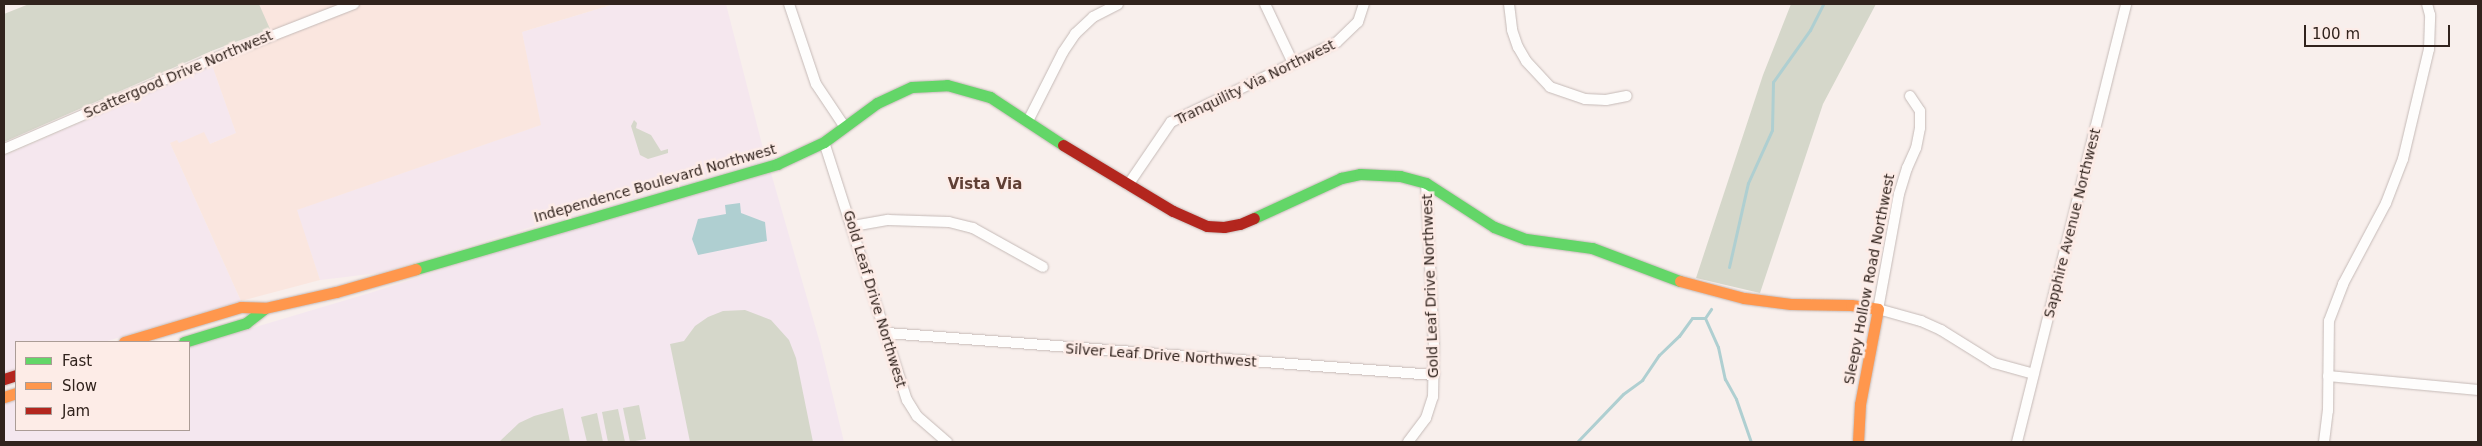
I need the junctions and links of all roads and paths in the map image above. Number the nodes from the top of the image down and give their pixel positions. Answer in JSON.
{"nodes":[{"id":1,"x":354,"y":4,"type":"edge"},
{"id":2,"x":792,"y":4,"type":"edge"},
{"id":3,"x":1118,"y":4,"type":"edge"},
{"id":4,"x":1265,"y":4,"type":"edge"},
{"id":5,"x":1364,"y":4,"type":"edge"},
{"id":6,"x":1510,"y":4,"type":"edge"},
{"id":7,"x":2126,"y":4,"type":"edge"},
{"id":8,"x":2427,"y":4,"type":"edge"},
{"id":9,"x":1293,"y":63,"type":"junction"},
{"id":10,"x":1627,"y":96,"type":"dead end"},
{"id":11,"x":1910,"y":96,"type":"dead end"},
{"id":12,"x":1028,"y":121,"type":"junction"},
{"id":13,"x":844,"y":126,"type":"junction"},
{"id":14,"x":824,"y":142,"type":"junction"},
{"id":15,"x":4,"y":149,"type":"edge"},
{"id":16,"x":1426,"y":184,"type":"junction"},
{"id":17,"x":1128,"y":185,"type":"junction"},
{"id":18,"x":853,"y":226,"type":"junction"},
{"id":19,"x":1043,"y":267,"type":"dead end"},
{"id":20,"x":265,"y":308,"type":"junction"},
{"id":21,"x":1878,"y":308,"type":"junction"},
{"id":22,"x":887,"y":333,"type":"junction"},
{"id":23,"x":127,"y":341,"type":"edge"},
{"id":24,"x":187,"y":341,"type":"edge"},
{"id":25,"x":2034,"y":374,"type":"junction"},
{"id":26,"x":1434,"y":375,"type":"junction"},
{"id":27,"x":2328,"y":376,"type":"junction"},
{"id":28,"x":2478,"y":390,"type":"edge"},
{"id":29,"x":947,"y":442,"type":"edge"},
{"id":30,"x":1408,"y":442,"type":"edge"},
{"id":31,"x":1858,"y":442,"type":"edge"},
{"id":32,"x":2017,"y":442,"type":"edge"},
{"id":33,"x":2324,"y":442,"type":"edge"}],
"edges":[{"from":1,"to":15,"type":"street","name":"Scattergood Drive Northwest"},
{"from":2,"to":13,"type":"street"},
{"from":3,"to":12,"type":"street"},
{"from":4,"to":9,"type":"street"},
{"from":5,"to":9,"type":"street","name":"Tranquility Via Northwest"},
{"from":6,"to":10,"type":"street"},
{"from":7,"to":25,"type":"street","name":"Sapphire Avenue Northwest"},
{"from":8,"to":27,"type":"street"},
{"from":9,"to":17,"type":"street","name":"Tranquility Via Northwest"},
{"from":11,"to":21,"type":"street","name":"Sleepy Hollow Road Northwest"},
{"from":12,"to":13,"type":"street","name":"Independence Boulevard Northwest"},
{"from":12,"to":17,"type":"street","name":"Independence Boulevard Northwest"},
{"from":13,"to":14,"type":"street","name":"Independence Boulevard Northwest"},
{"from":14,"to":18,"type":"street","name":"Gold Leaf Drive Northwest"},
{"from":14,"to":20,"type":"street","name":"Independence Boulevard Northwest"},
{"from":16,"to":17,"type":"street","name":"Independence Boulevard Northwest"},
{"from":16,"to":21,"type":"street","name":"Independence Boulevard Northwest"},
{"from":16,"to":26,"type":"street","name":"Gold Leaf Drive Northwest"},
{"from":18,"to":19,"type":"street"},
{"from":18,"to":22,"type":"street","name":"Gold Leaf Drive Northwest"},
{"from":20,"to":23,"type":"street","name":"Independence Boulevard Northwest"},
{"from":20,"to":24,"type":"street","name":"Independence Boulevard Northwest"},
{"from":21,"to":25,"type":"street","name":"Independence Boulevard Northwest"},
{"from":21,"to":31,"type":"street","name":"Sleepy Hollow Road Northwest"},
{"from":22,"to":26,"type":"street","name":"Silver Leaf Drive Northwest"},
{"from":22,"to":29,"type":"street","name":"Gold Leaf Drive Northwest"},
{"from":25,"to":32,"type":"street","name":"Sapphire Avenue Northwest"},
{"from":26,"to":30,"type":"street","name":"Gold Leaf Drive Northwest"},
{"from":27,"to":28,"type":"street"},
{"from":27,"to":33,"type":"street"}]}
